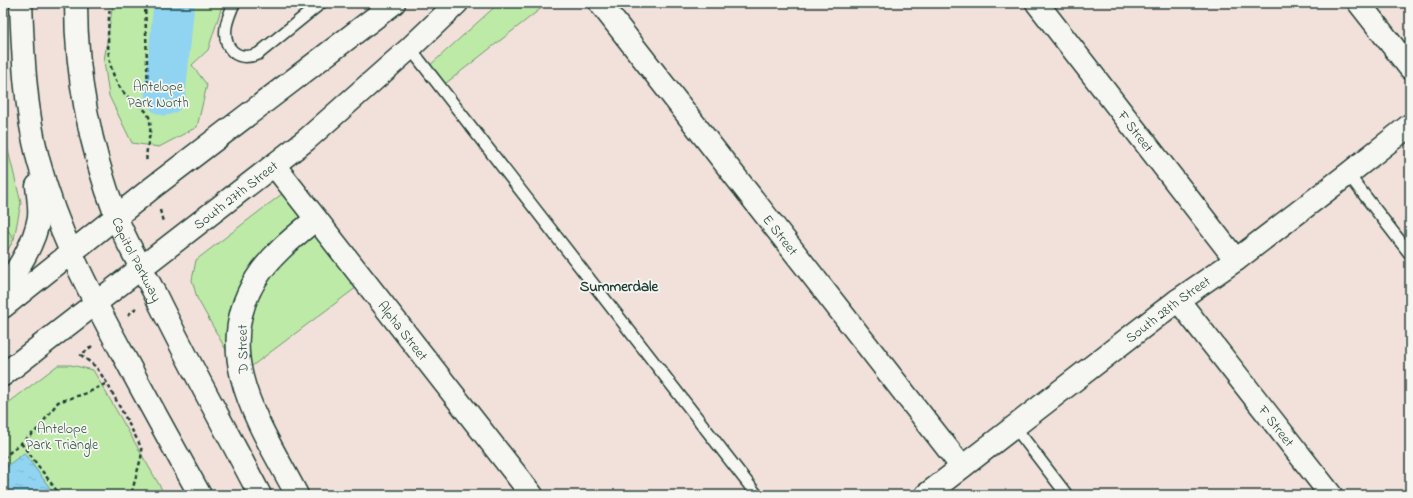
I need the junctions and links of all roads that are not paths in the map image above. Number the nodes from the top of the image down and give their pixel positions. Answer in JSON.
{"nodes":[{"id":1,"x":21,"y":3,"type":"edge"},
{"id":2,"x":76,"y":3,"type":"edge"},
{"id":3,"x":234,"y":3,"type":"edge"},
{"id":4,"x":321,"y":3,"type":"edge"},
{"id":5,"x":394,"y":3,"type":"edge"},
{"id":6,"x":457,"y":3,"type":"edge"},
{"id":7,"x":600,"y":3,"type":"edge"},
{"id":8,"x":1037,"y":3,"type":"edge"},
{"id":9,"x":1359,"y":3,"type":"edge"},
{"id":10,"x":410,"y":48,"type":"junction"},
{"id":11,"x":1410,"y":68,"type":"edge"},
{"id":12,"x":26,"y":101,"type":"junction"},
{"id":13,"x":1410,"y":125,"type":"edge"},
{"id":14,"x":274,"y":165,"type":"junction"},
{"id":15,"x":1348,"y":174,"type":"junction"},
{"id":16,"x":117,"y":217,"type":"junction"},
{"id":17,"x":316,"y":219,"type":"junction"},
{"id":18,"x":70,"y":254,"type":"junction"},
{"id":19,"x":1410,"y":254,"type":"edge"},
{"id":20,"x":1236,"y":260,"type":"junction"},
{"id":21,"x":141,"y":267,"type":"junction"},
{"id":22,"x":3,"y":290,"type":"edge"},
{"id":23,"x":1178,"y":300,"type":"junction"},
{"id":24,"x":96,"y":304,"type":"junction"},
{"id":25,"x":3,"y":307,"type":"edge"},
{"id":26,"x":3,"y":375,"type":"edge"},
{"id":27,"x":1014,"y":426,"type":"junction"},
{"id":28,"x":962,"y":467,"type":"junction"},
{"id":29,"x":200,"y":495,"type":"edge"},
{"id":30,"x":260,"y":495,"type":"edge"},
{"id":31,"x":297,"y":495,"type":"edge"},
{"id":32,"x":532,"y":495,"type":"edge"},
{"id":33,"x":757,"y":495,"type":"edge"},
{"id":34,"x":926,"y":495,"type":"edge"},
{"id":35,"x":1067,"y":495,"type":"edge"},
{"id":36,"x":1331,"y":495,"type":"edge"}],
"edges":[{"from":1,"to":12,"type":"street"},
{"from":2,"to":16,"type":"street","name":"Capitol Parkway"},
{"from":3,"to":4,"type":"lane"},
{"from":5,"to":16,"type":"street"},
{"from":6,"to":10,"type":"street","name":"South 27th Street"},
{"from":7,"to":28,"type":"street","name":"E Street"},
{"from":8,"to":20,"type":"street","name":"F Street"},
{"from":9,"to":11,"type":"street"},
{"from":10,"to":14,"type":"street","name":"South 27th Street"},
{"from":10,"to":33,"type":"lane"},
{"from":12,"to":18,"type":"street"},
{"from":12,"to":22,"type":"street"},
{"from":13,"to":15,"type":"street","name":"South 28th Street"},
{"from":14,"to":17,"type":"street","name":"Alpha Street"},
{"from":14,"to":21,"type":"street","name":"South 27th Street"},
{"from":15,"to":19,"type":"lane"},
{"from":15,"to":20,"type":"street","name":"South 28th Street"},
{"from":16,"to":18,"type":"street"},
{"from":16,"to":21,"type":"street","name":"Capitol Parkway"},
{"from":17,"to":31,"type":"street","name":"D Street"},
{"from":17,"to":32,"type":"street","name":"Alpha Street"},
{"from":18,"to":24,"type":"street"},
{"from":18,"to":25,"type":"street"},
{"from":20,"to":23,"type":"street","name":"South 28th Street"},
{"from":21,"to":24,"type":"street","name":"South 27th Street"},
{"from":21,"to":30,"type":"street","name":"Capitol Parkway"},
{"from":23,"to":27,"type":"street","name":"South 28th Street"},
{"from":23,"to":36,"type":"street","name":"F Street"},
{"from":24,"to":26,"type":"street","name":"South 27th Street"},
{"from":24,"to":29,"type":"street"},
{"from":27,"to":28,"type":"street","name":"South 28th Street"},
{"from":27,"to":35,"type":"lane"},
{"from":28,"to":34,"type":"street","name":"South 28th Street"}]}
